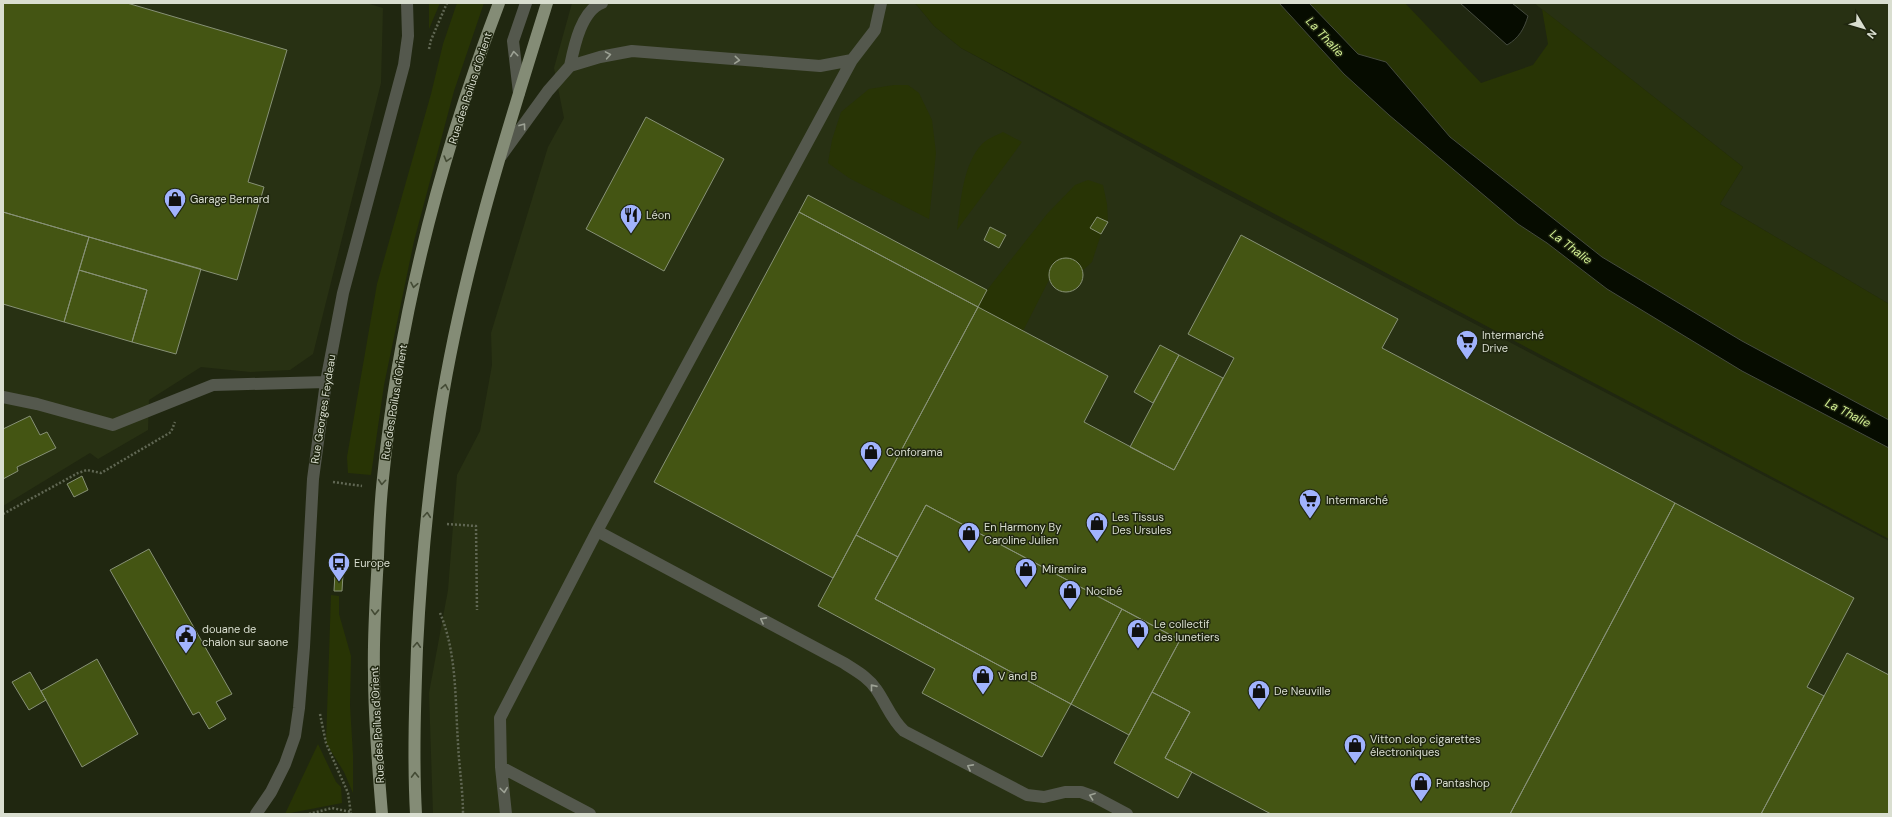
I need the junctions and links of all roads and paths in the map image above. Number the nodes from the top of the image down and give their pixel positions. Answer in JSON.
{"nodes":[{"id":1,"x":407,"y":3,"type":"edge"},
{"id":2,"x":447,"y":3,"type":"edge"},
{"id":3,"x":499,"y":3,"type":"edge"},
{"id":4,"x":526,"y":3,"type":"edge"},
{"id":5,"x":547,"y":3,"type":"edge"},
{"id":6,"x":602,"y":3,"type":"edge"},
{"id":7,"x":881,"y":3,"type":"edge"},
{"id":8,"x":428,"y":54,"type":"dead end"},
{"id":9,"x":852,"y":60,"type":"junction"},
{"id":10,"x":570,"y":66,"type":"junction"},
{"id":11,"x":519,"y":93,"type":"junction"},
{"id":12,"x":500,"y":158,"type":"junction"},
{"id":13,"x":326,"y":382,"type":"junction"},
{"id":14,"x":3,"y":397,"type":"edge"},
{"id":15,"x":185,"y":397,"type":"junction"},
{"id":16,"x":334,"y":475,"type":"dead end"},
{"id":17,"x":333,"y":488,"type":"dead end"},
{"id":18,"x":3,"y":514,"type":"edge"},
{"id":19,"x":444,"y":524,"type":"dead end"},
{"id":20,"x":597,"y":531,"type":"junction"},
{"id":21,"x":477,"y":610,"type":"dead end"},
{"id":22,"x":440,"y":611,"type":"dead end"},
{"id":23,"x":320,"y":712,"type":"dead end"},
{"id":24,"x":501,"y":767,"type":"junction"},
{"id":25,"x":351,"y":813,"type":"edge"},
{"id":26,"x":256,"y":814,"type":"edge"},
{"id":27,"x":309,"y":814,"type":"edge"},
{"id":28,"x":382,"y":814,"type":"edge"},
{"id":29,"x":416,"y":814,"type":"edge"},
{"id":30,"x":463,"y":814,"type":"edge"},
{"id":31,"x":506,"y":814,"type":"edge"},
{"id":32,"x":590,"y":814,"type":"edge"},
{"id":33,"x":1127,"y":814,"type":"edge"}],
"edges":[{"from":1,"to":13,"type":"street","name":"Rue Georges Feydeau"},
{"from":2,"to":8,"type":"path"},
{"from":3,"to":28,"type":"main road","name":"Rue des Poilus d'Orient","one_way":true},
{"from":11,"to":4,"type":"street","one_way":true},
{"from":5,"to":11,"type":"main road"},
{"from":6,"to":10,"type":"street"},
{"from":7,"to":9,"type":"street"},
{"from":10,"to":9,"type":"street","one_way":true},
{"from":9,"to":20,"type":"street"},
{"from":12,"to":10,"type":"street","one_way":true},
{"from":11,"to":12,"type":"main road"},
{"from":29,"to":12,"type":"main road","one_way":true},
{"from":13,"to":15,"type":"street"},
{"from":13,"to":26,"type":"street","name":"Rue Georges Feydeau"},
{"from":14,"to":15,"type":"street"},
{"from":15,"to":18,"type":"path"},
{"from":16,"to":17,"type":"path"},
{"from":19,"to":21,"type":"path"},
{"from":20,"to":24,"type":"street"},
{"from":33,"to":20,"type":"street","one_way":true},
{"from":22,"to":30,"type":"path"},
{"from":23,"to":25,"type":"path"},
{"from":24,"to":31,"type":"street","one_way":true},
{"from":24,"to":32,"type":"street"},
{"from":25,"to":27,"type":"path"}]}
